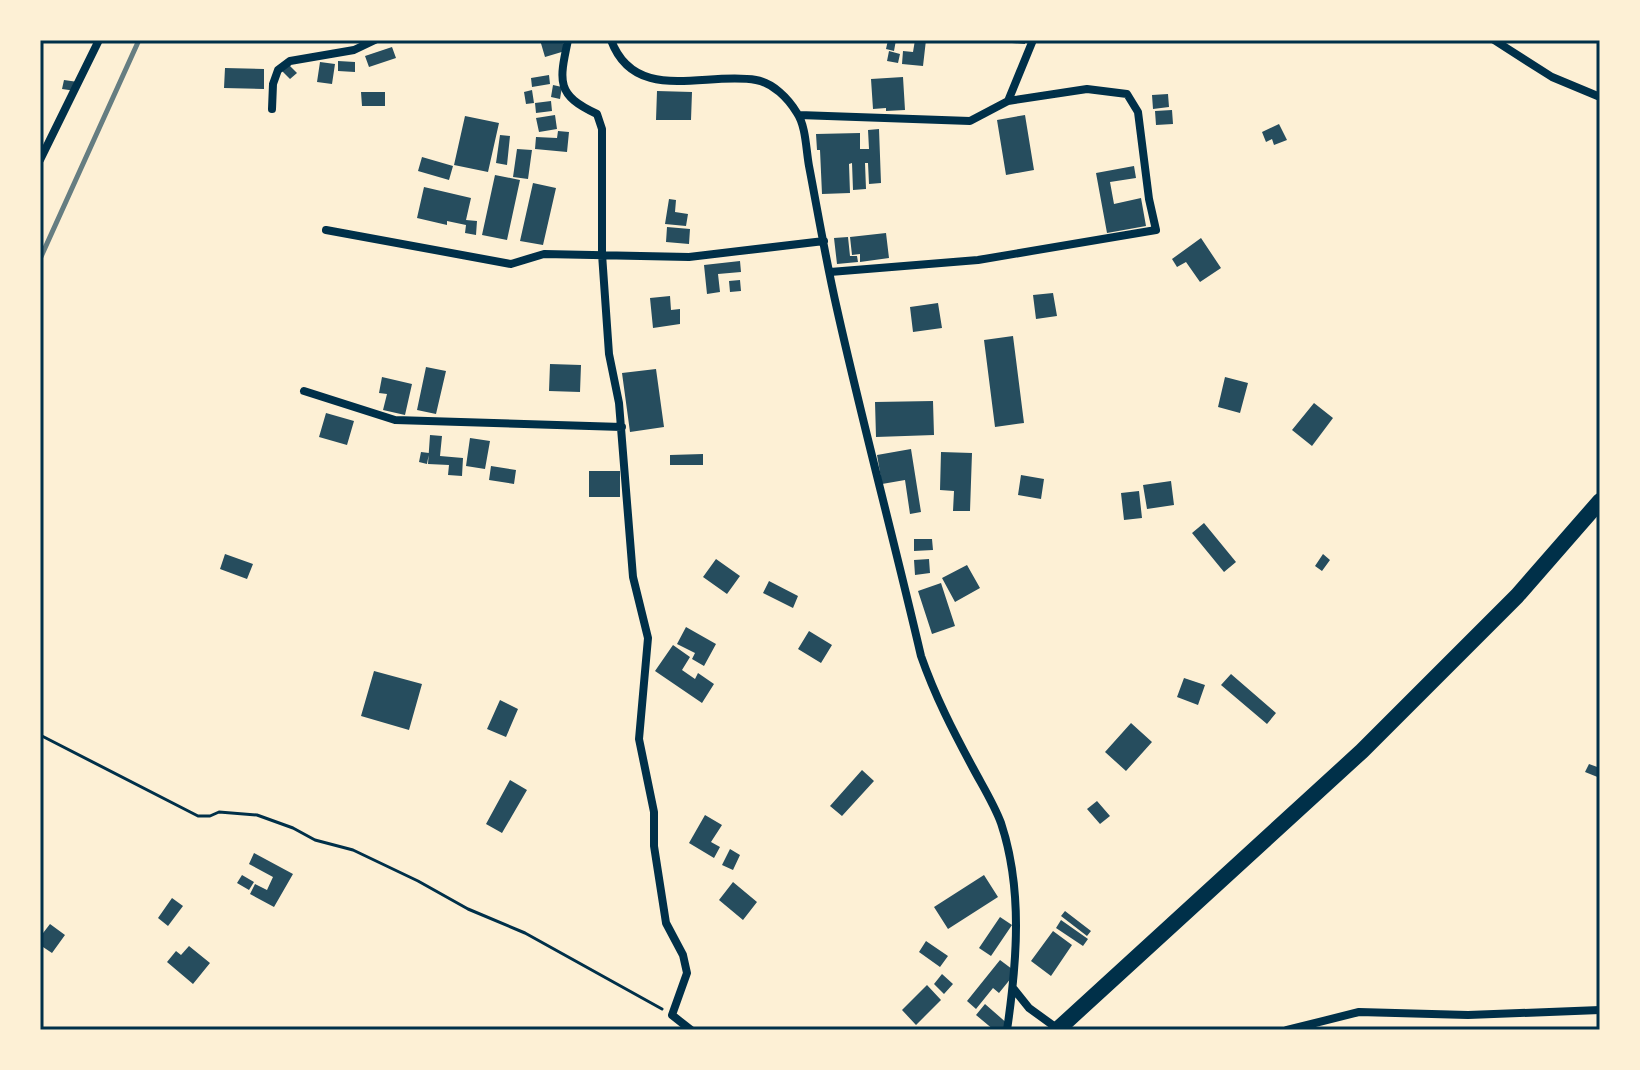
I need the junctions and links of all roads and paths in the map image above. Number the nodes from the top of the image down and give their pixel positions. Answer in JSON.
{"nodes":[{"id":1,"x":99,"y":40,"type":"edge"},
{"id":2,"x":375,"y":40,"type":"edge"},
{"id":3,"x":568,"y":40,"type":"edge"},
{"id":4,"x":611,"y":40,"type":"edge"},
{"id":5,"x":1033,"y":40,"type":"edge"},
{"id":6,"x":1494,"y":40,"type":"edge"},
{"id":7,"x":354,"y":45,"type":"edge"},
{"id":8,"x":1600,"y":97,"type":"edge"},
{"id":9,"x":1008,"y":101,"type":"junction"},
{"id":10,"x":272,"y":109,"type":"dead end"},
{"id":11,"x":799,"y":115,"type":"junction"},
{"id":12,"x":40,"y":160,"type":"edge"},
{"id":13,"x":326,"y":230,"type":"dead end"},
{"id":14,"x":824,"y":241,"type":"junction"},
{"id":15,"x":602,"y":254,"type":"junction"},
{"id":16,"x":830,"y":272,"type":"junction"},
{"id":17,"x":304,"y":391,"type":"dead end"},
{"id":18,"x":622,"y":427,"type":"junction"},
{"id":19,"x":1600,"y":501,"type":"edge"},
{"id":20,"x":40,"y":735,"type":"edge"},
{"id":21,"x":1013,"y":988,"type":"junction"},
{"id":22,"x":1600,"y":1010,"type":"edge"},
{"id":23,"x":672,"y":1015,"type":"junction"},
{"id":24,"x":1057,"y":1029,"type":"edge"},
{"id":25,"x":691,"y":1030,"type":"edge"},
{"id":26,"x":1007,"y":1030,"type":"edge"},
{"id":27,"x":1287,"y":1030,"type":"edge"}],
"edges":[{"from":1,"to":12,"type":"street"},
{"from":2,"to":7,"type":"street"},
{"from":3,"to":15,"type":"street"},
{"from":4,"to":11,"type":"street"},
{"from":5,"to":9,"type":"street"},
{"from":6,"to":8,"type":"street"},
{"from":7,"to":10,"type":"street"},
{"from":9,"to":11,"type":"street"},
{"from":9,"to":16,"type":"street"},
{"from":11,"to":14,"type":"street"},
{"from":13,"to":15,"type":"street"},
{"from":14,"to":15,"type":"street"},
{"from":14,"to":16,"type":"street"},
{"from":15,"to":18,"type":"street"},
{"from":16,"to":21,"type":"street"},
{"from":17,"to":18,"type":"street"},
{"from":18,"to":23,"type":"street"},
{"from":19,"to":24,"type":"highway"},
{"from":20,"to":23,"type":"path"},
{"from":21,"to":24,"type":"street"},
{"from":21,"to":26,"type":"street"},
{"from":22,"to":27,"type":"street"},
{"from":23,"to":25,"type":"street"}]}
